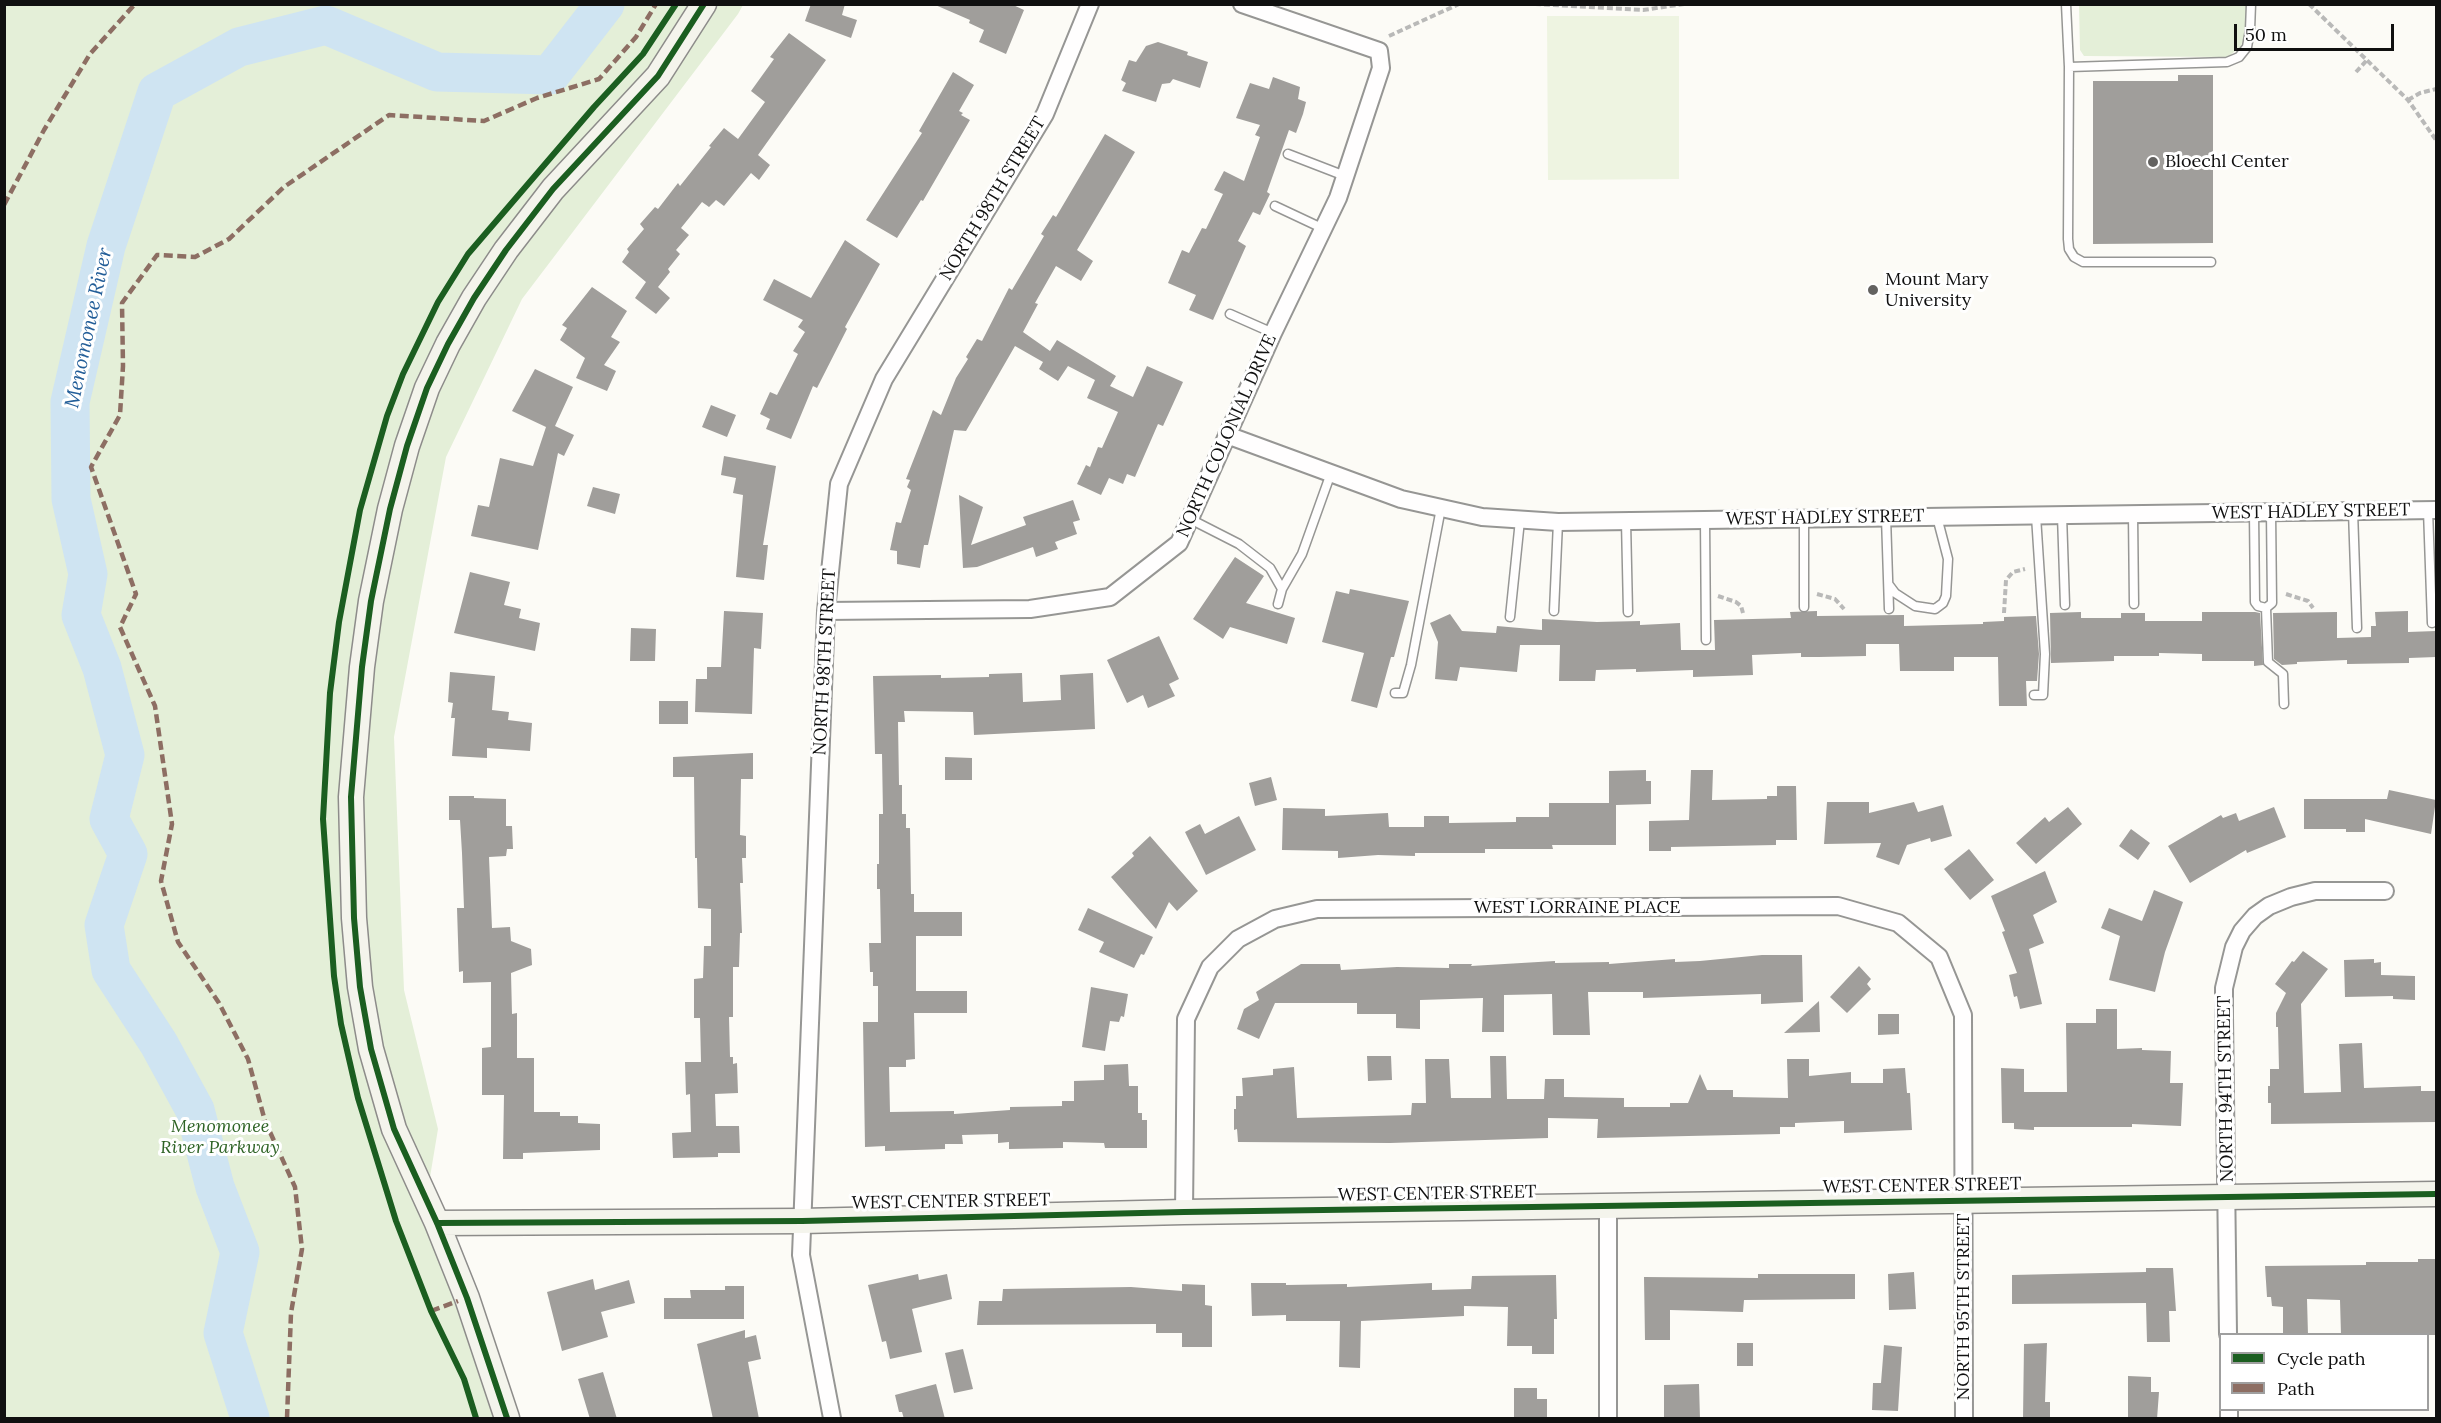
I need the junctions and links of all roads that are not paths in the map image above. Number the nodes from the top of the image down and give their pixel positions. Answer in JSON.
{"nodes":[{"id":1,"x":704,"y":4,"type":"edge"},
{"id":2,"x":1090,"y":4,"type":"edge"},
{"id":3,"x":1242,"y":4,"type":"edge"},
{"id":4,"x":2066,"y":4,"type":"edge"},
{"id":5,"x":2251,"y":4,"type":"edge"},
{"id":6,"x":2069,"y":67,"type":"junction"},
{"id":7,"x":1288,"y":154,"type":"dead end"},
{"id":8,"x":1345,"y":176,"type":"junction"},
{"id":9,"x":1275,"y":206,"type":"dead end"},
{"id":10,"x":1324,"y":229,"type":"junction"},
{"id":11,"x":2211,"y":262,"type":"dead end"},
{"id":12,"x":1230,"y":314,"type":"dead end"},
{"id":13,"x":1273,"y":333,"type":"junction"},
{"id":14,"x":1227,"y":435,"type":"junction"},
{"id":15,"x":1331,"y":473,"type":"junction"},
{"id":16,"x":1441,"y":508,"type":"junction"},
{"id":17,"x":2432,"y":510,"type":"edge"},
{"id":18,"x":2353,"y":511,"type":"junction"},
{"id":19,"x":2254,"y":513,"type":"junction"},
{"id":20,"x":2271,"y":513,"type":"junction"},
{"id":21,"x":2133,"y":514,"type":"junction"},
{"id":22,"x":2062,"y":515,"type":"junction"},
{"id":23,"x":2036,"y":516,"type":"junction"},
{"id":24,"x":1937,"y":517,"type":"junction"},
{"id":25,"x":1886,"y":518,"type":"junction"},
{"id":26,"x":1190,"y":519,"type":"junction"},
{"id":27,"x":1804,"y":519,"type":"junction"},
{"id":28,"x":1520,"y":520,"type":"junction"},
{"id":29,"x":1705,"y":520,"type":"junction"},
{"id":30,"x":1626,"y":521,"type":"junction"},
{"id":31,"x":1558,"y":522,"type":"junction"},
{"id":32,"x":1889,"y":585,"type":"junction"},
{"id":33,"x":1282,"y":589,"type":"junction"},
{"id":34,"x":1278,"y":604,"type":"dead end"},
{"id":35,"x":2134,"y":604,"type":"dead end"},
{"id":36,"x":2065,"y":605,"type":"dead end"},
{"id":37,"x":1804,"y":607,"type":"dead end"},
{"id":38,"x":2266,"y":608,"type":"junction"},
{"id":39,"x":1889,"y":609,"type":"dead end"},
{"id":40,"x":826,"y":610,"type":"junction"},
{"id":41,"x":1554,"y":611,"type":"dead end"},
{"id":42,"x":1628,"y":612,"type":"dead end"},
{"id":43,"x":1510,"y":617,"type":"dead end"},
{"id":44,"x":2432,"y":623,"type":"dead end"},
{"id":45,"x":2357,"y":628,"type":"dead end"},
{"id":46,"x":1706,"y":640,"type":"dead end"},
{"id":47,"x":1395,"y":693,"type":"dead end"},
{"id":48,"x":2034,"y":695,"type":"dead end"},
{"id":49,"x":2284,"y":704,"type":"dead end"},
{"id":50,"x":2385,"y":891,"type":"dead end"},
{"id":51,"x":1838,"y":906,"type":"joint"},
{"id":52,"x":2436,"y":1194,"type":"edge"},
{"id":53,"x":2228,"y":1197,"type":"junction"},
{"id":54,"x":1964,"y":1200,"type":"junction"},
{"id":55,"x":1608,"y":1207,"type":"junction"},
{"id":56,"x":1184,"y":1212,"type":"junction"},
{"id":57,"x":802,"y":1221,"type":"junction"},
{"id":58,"x":437,"y":1223,"type":"junction"},
{"id":59,"x":2229,"y":1333,"type":"edge"},
{"id":60,"x":507,"y":1419,"type":"edge"},
{"id":61,"x":832,"y":1419,"type":"edge"},
{"id":62,"x":1608,"y":1419,"type":"edge"},
{"id":63,"x":1964,"y":1419,"type":"edge"}],
"edges":[{"from":1,"to":58,"type":"street"},
{"from":2,"to":40,"type":"street","name":"NORTH 98TH STREET"},
{"from":3,"to":8,"type":"street","name":"NORTH COLONIAL DRIVE"},
{"from":4,"to":6,"type":"lane"},
{"from":5,"to":6,"type":"lane"},
{"from":6,"to":11,"type":"lane"},
{"from":7,"to":8,"type":"lane"},
{"from":8,"to":10,"type":"street","name":"NORTH COLONIAL DRIVE"},
{"from":9,"to":10,"type":"lane"},
{"from":10,"to":13,"type":"street","name":"NORTH COLONIAL DRIVE"},
{"from":12,"to":13,"type":"lane"},
{"from":13,"to":14,"type":"street","name":"NORTH COLONIAL DRIVE"},
{"from":14,"to":15,"type":"street","name":"WEST HADLEY STREET"},
{"from":14,"to":26,"type":"street","name":"NORTH COLONIAL DRIVE"},
{"from":15,"to":16,"type":"street","name":"WEST HADLEY STREET"},
{"from":15,"to":33,"type":"lane"},
{"from":16,"to":28,"type":"street","name":"WEST HADLEY STREET"},
{"from":16,"to":47,"type":"lane"},
{"from":17,"to":18,"type":"street","name":"WEST HADLEY STREET"},
{"from":17,"to":44,"type":"lane"},
{"from":18,"to":20,"type":"street","name":"WEST HADLEY STREET"},
{"from":18,"to":45,"type":"lane"},
{"from":19,"to":20,"type":"street","name":"WEST HADLEY STREET"},
{"from":19,"to":21,"type":"street","name":"WEST HADLEY STREET"},
{"from":19,"to":38,"type":"lane"},
{"from":20,"to":38,"type":"lane"},
{"from":21,"to":22,"type":"street","name":"WEST HADLEY STREET"},
{"from":21,"to":35,"type":"lane"},
{"from":22,"to":23,"type":"street","name":"WEST HADLEY STREET"},
{"from":22,"to":36,"type":"lane"},
{"from":23,"to":24,"type":"street","name":"WEST HADLEY STREET"},
{"from":23,"to":48,"type":"lane"},
{"from":24,"to":25,"type":"street","name":"WEST HADLEY STREET"},
{"from":24,"to":32,"type":"lane"},
{"from":25,"to":27,"type":"street","name":"WEST HADLEY STREET"},
{"from":25,"to":32,"type":"lane"},
{"from":26,"to":33,"type":"lane"},
{"from":26,"to":40,"type":"street","name":"NORTH COLONIAL DRIVE"},
{"from":27,"to":29,"type":"street","name":"WEST HADLEY STREET"},
{"from":27,"to":37,"type":"lane"},
{"from":28,"to":31,"type":"street","name":"WEST HADLEY STREET"},
{"from":28,"to":43,"type":"lane"},
{"from":29,"to":30,"type":"street","name":"WEST HADLEY STREET"},
{"from":29,"to":46,"type":"lane"},
{"from":30,"to":31,"type":"street","name":"WEST HADLEY STREET"},
{"from":30,"to":42,"type":"lane"},
{"from":31,"to":41,"type":"lane"},
{"from":32,"to":39,"type":"lane"},
{"from":33,"to":34,"type":"lane"},
{"from":38,"to":49,"type":"lane"},
{"from":40,"to":57,"type":"street","name":"NORTH 98TH STREET"},
{"from":50,"to":53,"type":"street","name":"NORTH 94TH STREET"},
{"from":51,"to":54,"type":"street","name":"NORTH 95TH STREET"},
{"from":51,"to":56,"type":"street","name":"WEST LORRAINE PLACE"},
{"from":52,"to":53,"type":"street","name":"WEST CENTER STREET"},
{"from":53,"to":54,"type":"street","name":"WEST CENTER STREET"},
{"from":53,"to":59,"type":"street","name":"NORTH 94TH STREET"},
{"from":54,"to":55,"type":"street","name":"WEST CENTER STREET"},
{"from":54,"to":63,"type":"street","name":"NORTH 95TH STREET"},
{"from":55,"to":56,"type":"street","name":"WEST CENTER STREET"},
{"from":55,"to":62,"type":"street"},
{"from":56,"to":57,"type":"street","name":"WEST CENTER STREET"},
{"from":57,"to":58,"type":"street","name":"WEST CENTER STREET"},
{"from":57,"to":61,"type":"street","name":"NORTH 98TH STREET"},
{"from":58,"to":60,"type":"street"}]}
